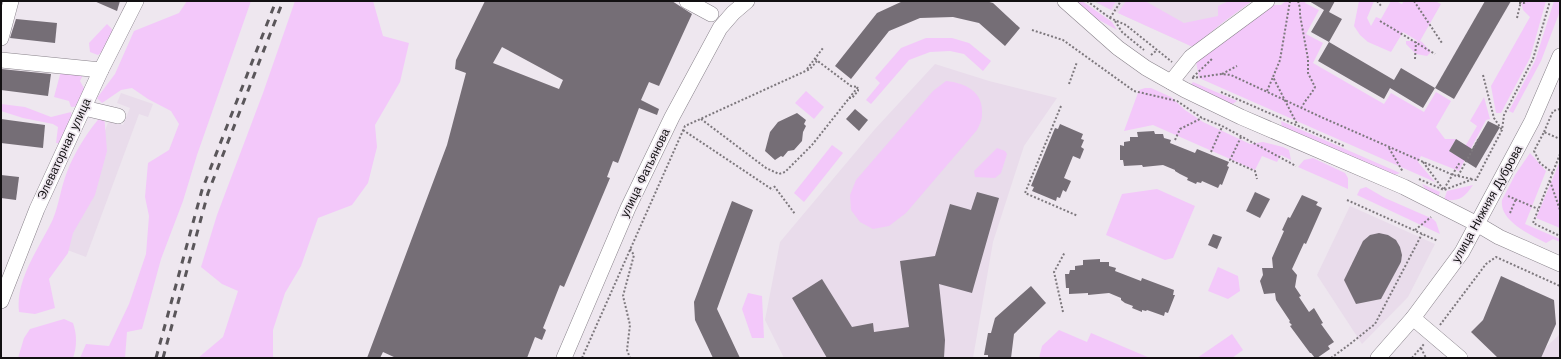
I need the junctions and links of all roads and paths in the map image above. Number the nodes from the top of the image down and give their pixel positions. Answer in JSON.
{"nodes":[{"id":1,"x":11,"y":1,"type":"edge"},
{"id":2,"x":136,"y":1,"type":"edge"},
{"id":3,"x":687,"y":1,"type":"edge"},
{"id":4,"x":747,"y":1,"type":"edge"},
{"id":5,"x":1065,"y":1,"type":"edge"},
{"id":6,"x":1087,"y":1,"type":"edge"},
{"id":7,"x":1121,"y":1,"type":"edge"},
{"id":8,"x":1267,"y":1,"type":"edge"},
{"id":9,"x":1290,"y":1,"type":"edge"},
{"id":10,"x":1298,"y":1,"type":"edge"},
{"id":11,"x":1377,"y":1,"type":"edge"},
{"id":12,"x":1414,"y":1,"type":"edge"},
{"id":13,"x":1527,"y":1,"type":"edge"},
{"id":14,"x":1550,"y":1,"type":"edge"},
{"id":15,"x":1520,"y":2,"type":"edge"},
{"id":16,"x":1382,"y":7,"type":"dead end"},
{"id":17,"x":711,"y":14,"type":"dead end"},
{"id":18,"x":1110,"y":18,"type":"junction"},
{"id":19,"x":1517,"y":18,"type":"dead end"},
{"id":20,"x":1115,"y":20,"type":"junction"},
{"id":21,"x":1380,"y":21,"type":"dead end"},
{"id":22,"x":1032,"y":30,"type":"dead end"},
{"id":23,"x":1,"y":38,"type":"edge"},
{"id":24,"x":1416,"y":42,"type":"junction"},
{"id":25,"x":1442,"y":43,"type":"dead end"},
{"id":26,"x":823,"y":48,"type":"dead end"},
{"id":27,"x":1157,"y":50,"type":"junction"},
{"id":28,"x":1435,"y":54,"type":"dead end"},
{"id":29,"x":1151,"y":55,"type":"junction"},
{"id":30,"x":1560,"y":56,"type":"edge"},
{"id":31,"x":1416,"y":58,"type":"dead end"},
{"id":32,"x":1156,"y":59,"type":"dead end"},
{"id":33,"x":1,"y":60,"type":"edge"},
{"id":34,"x":816,"y":60,"type":"junction"},
{"id":35,"x":1076,"y":62,"type":"dead end"},
{"id":36,"x":1237,"y":66,"type":"dead end"},
{"id":37,"x":101,"y":70,"type":"junction"},
{"id":38,"x":1180,"y":70,"type":"junction"},
{"id":39,"x":1222,"y":74,"type":"junction"},
{"id":40,"x":1483,"y":74,"type":"dead end"},
{"id":41,"x":1273,"y":76,"type":"junction"},
{"id":42,"x":1196,"y":81,"type":"dead end"},
{"id":43,"x":1171,"y":82,"type":"junction"},
{"id":44,"x":1069,"y":84,"type":"dead end"},
{"id":45,"x":1267,"y":91,"type":"junction"},
{"id":46,"x":1220,"y":92,"type":"dead end"},
{"id":47,"x":1283,"y":98,"type":"junction"},
{"id":48,"x":1061,"y":106,"type":"dead end"},
{"id":49,"x":1302,"y":107,"type":"junction"},
{"id":50,"x":84,"y":108,"type":"junction"},
{"id":51,"x":1560,"y":108,"type":"edge"},
{"id":52,"x":118,"y":116,"type":"dead end"},
{"id":53,"x":1202,"y":118,"type":"junction"},
{"id":54,"x":700,"y":119,"type":"junction"},
{"id":55,"x":1297,"y":125,"type":"junction"},
{"id":56,"x":1222,"y":127,"type":"junction"},
{"id":57,"x":683,"y":130,"type":"junction"},
{"id":58,"x":1502,"y":130,"type":"junction"},
{"id":59,"x":1544,"y":132,"type":"junction"},
{"id":60,"x":1241,"y":137,"type":"junction"},
{"id":61,"x":1480,"y":138,"type":"dead end"},
{"id":62,"x":1560,"y":139,"type":"edge"},
{"id":63,"x":1175,"y":140,"type":"dead end"},
{"id":64,"x":1347,"y":147,"type":"dead end"},
{"id":65,"x":1388,"y":147,"type":"junction"},
{"id":66,"x":1211,"y":152,"type":"dead end"},
{"id":67,"x":1560,"y":154,"type":"edge"},
{"id":68,"x":1422,"y":162,"type":"junction"},
{"id":69,"x":1460,"y":162,"type":"dead end"},
{"id":70,"x":1296,"y":166,"type":"dead end"},
{"id":71,"x":1396,"y":169,"type":"dead end"},
{"id":72,"x":1553,"y":173,"type":"junction"},
{"id":73,"x":1453,"y":175,"type":"junction"},
{"id":74,"x":1458,"y":176,"type":"junction"},
{"id":75,"x":1417,"y":178,"type":"dead end"},
{"id":76,"x":1257,"y":179,"type":"dead end"},
{"id":77,"x":1473,"y":179,"type":"junction"},
{"id":78,"x":1550,"y":180,"type":"junction"},
{"id":79,"x":774,"y":186,"type":"dead end"},
{"id":80,"x":773,"y":190,"type":"dead end"},
{"id":81,"x":1444,"y":190,"type":"junction"},
{"id":82,"x":1508,"y":196,"type":"dead end"},
{"id":83,"x":1516,"y":199,"type":"junction"},
{"id":84,"x":1347,"y":200,"type":"dead end"},
{"id":85,"x":1538,"y":209,"type":"junction"},
{"id":86,"x":1560,"y":210,"type":"edge"},
{"id":87,"x":1510,"y":213,"type":"dead end"},
{"id":88,"x":796,"y":214,"type":"dead end"},
{"id":89,"x":1078,"y":216,"type":"dead end"},
{"id":90,"x":1431,"y":217,"type":"dead end"},
{"id":91,"x":1477,"y":224,"type":"junction"},
{"id":92,"x":1415,"y":230,"type":"junction"},
{"id":93,"x":1422,"y":234,"type":"junction"},
{"id":94,"x":1560,"y":236,"type":"edge"},
{"id":95,"x":1438,"y":241,"type":"dead end"},
{"id":96,"x":630,"y":249,"type":"junction"},
{"id":97,"x":1065,"y":252,"type":"dead end"},
{"id":98,"x":1560,"y":264,"type":"edge"},
{"id":99,"x":1560,"y":286,"type":"edge"},
{"id":100,"x":1,"y":301,"type":"edge"},
{"id":101,"x":1063,"y":312,"type":"dead end"},
{"id":102,"x":1413,"y":318,"type":"junction"},
{"id":103,"x":1433,"y":334,"type":"junction"},
{"id":104,"x":1421,"y":348,"type":"junction"},
{"id":105,"x":564,"y":358,"type":"edge"},
{"id":106,"x":582,"y":358,"type":"edge"},
{"id":107,"x":630,"y":358,"type":"edge"},
{"id":108,"x":1331,"y":358,"type":"edge"},
{"id":109,"x":1378,"y":358,"type":"edge"},
{"id":110,"x":1412,"y":358,"type":"edge"},
{"id":111,"x":1426,"y":358,"type":"edge"},
{"id":112,"x":1460,"y":358,"type":"edge"}],
"edges":[{"from":1,"to":23,"type":"street"},
{"from":2,"to":37,"type":"street","name":"Элеваторная улица"},
{"from":3,"to":17,"type":"street"},
{"from":4,"to":105,"type":"street","name":"улица Фатьянова"},
{"from":5,"to":43,"type":"street"},
{"from":6,"to":18,"type":"path"},
{"from":7,"to":18,"type":"path"},
{"from":8,"to":38,"type":"street"},
{"from":9,"to":41,"type":"path"},
{"from":10,"to":49,"type":"path"},
{"from":11,"to":16,"type":"path"},
{"from":12,"to":25,"type":"path"},
{"from":13,"to":15,"type":"path"},
{"from":14,"to":58,"type":"path"},
{"from":15,"to":19,"type":"path"},
{"from":18,"to":20,"type":"path"},
{"from":20,"to":27,"type":"path"},
{"from":20,"to":29,"type":"path"},
{"from":21,"to":24,"type":"path"},
{"from":22,"to":53,"type":"path"},
{"from":24,"to":28,"type":"path"},
{"from":24,"to":31,"type":"path"},
{"from":26,"to":34,"type":"path"},
{"from":27,"to":29,"type":"path"},
{"from":27,"to":38,"type":"path"},
{"from":29,"to":32,"type":"path"},
{"from":30,"to":91,"type":"street","name":"улица Нижняя Дуброва"},
{"from":33,"to":37,"type":"street"},
{"from":34,"to":54,"type":"path"},
{"from":34,"to":54,"type":"path"},
{"from":35,"to":44,"type":"path"},
{"from":36,"to":39,"type":"path"},
{"from":37,"to":50,"type":"street","name":"Элеваторная улица"},
{"from":38,"to":43,"type":"street"},
{"from":39,"to":42,"type":"path"},
{"from":39,"to":45,"type":"path"},
{"from":40,"to":58,"type":"path"},
{"from":41,"to":45,"type":"path"},
{"from":41,"to":47,"type":"path"},
{"from":43,"to":91,"type":"street"},
{"from":45,"to":47,"type":"path"},
{"from":46,"to":55,"type":"path"},
{"from":47,"to":49,"type":"path"},
{"from":47,"to":55,"type":"path"},
{"from":48,"to":89,"type":"path"},
{"from":49,"to":65,"type":"path"},
{"from":50,"to":52,"type":"street"},
{"from":50,"to":100,"type":"street","name":"Элеваторная улица"},
{"from":51,"to":59,"type":"path"},
{"from":53,"to":56,"type":"path"},
{"from":53,"to":63,"type":"path"},
{"from":54,"to":57,"type":"path"},
{"from":55,"to":64,"type":"path"},
{"from":56,"to":60,"type":"path"},
{"from":56,"to":66,"type":"path"},
{"from":57,"to":80,"type":"path"},
{"from":57,"to":96,"type":"path"},
{"from":58,"to":77,"type":"path"},
{"from":59,"to":62,"type":"path"},
{"from":59,"to":72,"type":"path"},
{"from":60,"to":70,"type":"path"},
{"from":60,"to":76,"type":"path"},
{"from":61,"to":74,"type":"path"},
{"from":65,"to":68,"type":"path"},
{"from":65,"to":71,"type":"path"},
{"from":67,"to":72,"type":"path"},
{"from":68,"to":73,"type":"path"},
{"from":68,"to":81,"type":"path"},
{"from":69,"to":73,"type":"path"},
{"from":72,"to":78,"type":"path"},
{"from":73,"to":74,"type":"path"},
{"from":73,"to":81,"type":"path"},
{"from":74,"to":77,"type":"path"},
{"from":75,"to":81,"type":"path"},
{"from":77,"to":81,"type":"path"},
{"from":78,"to":85,"type":"path"},
{"from":78,"to":86,"type":"path"},
{"from":79,"to":88,"type":"path"},
{"from":82,"to":83,"type":"path"},
{"from":83,"to":85,"type":"path"},
{"from":83,"to":87,"type":"path"},
{"from":84,"to":92,"type":"path"},
{"from":85,"to":94,"type":"path"},
{"from":90,"to":92,"type":"path"},
{"from":91,"to":98,"type":"street"},
{"from":91,"to":102,"type":"street","name":"улица Нижняя Дуброва"},
{"from":92,"to":93,"type":"path"},
{"from":93,"to":95,"type":"path"},
{"from":93,"to":108,"type":"path"},
{"from":96,"to":106,"type":"path"},
{"from":96,"to":107,"type":"path"},
{"from":97,"to":101,"type":"path"},
{"from":99,"to":103,"type":"path"},
{"from":102,"to":103,"type":"street"},
{"from":102,"to":109,"type":"street","name":"улица Нижняя Дуброва"},
{"from":103,"to":104,"type":"path"},
{"from":103,"to":112,"type":"street"},
{"from":104,"to":110,"type":"path"},
{"from":104,"to":111,"type":"path"}]}
